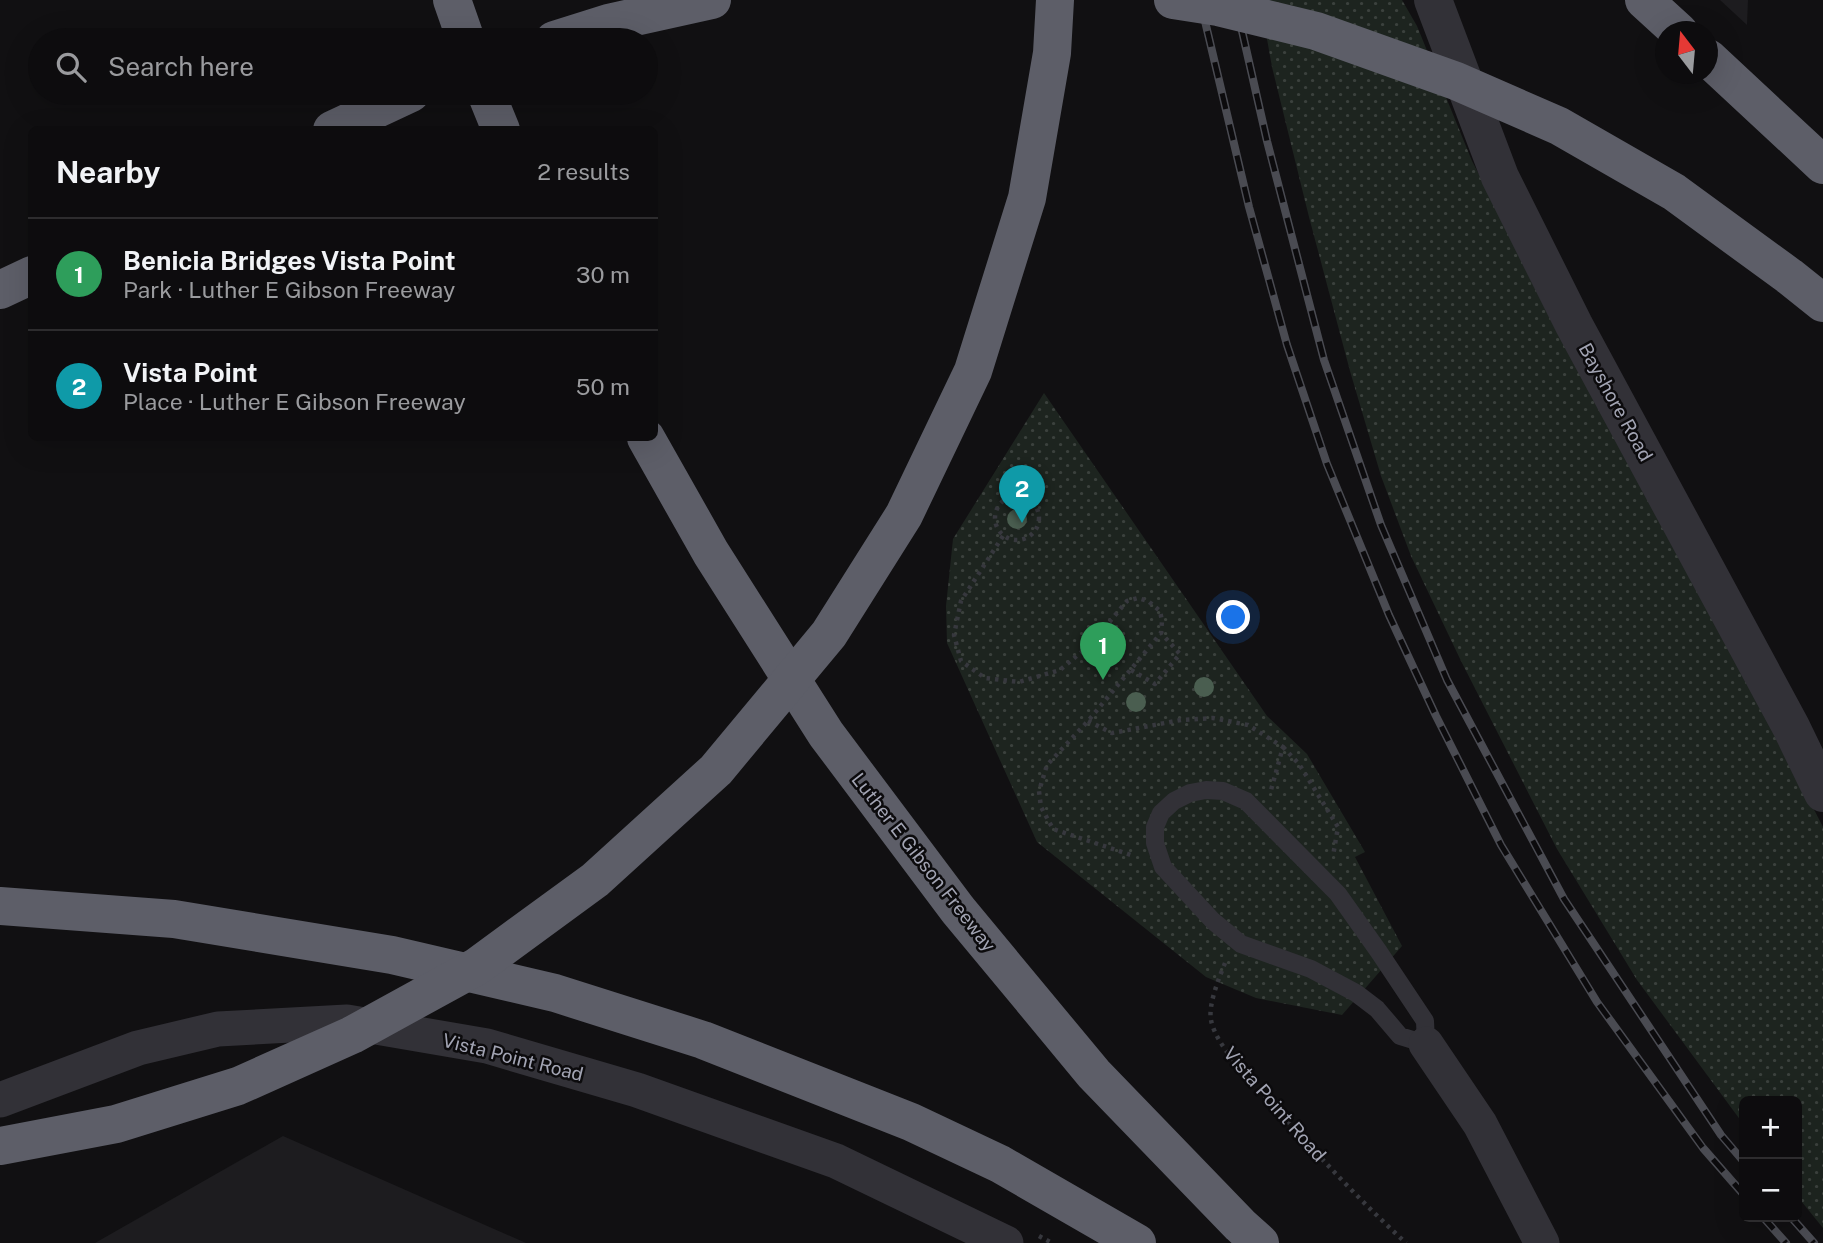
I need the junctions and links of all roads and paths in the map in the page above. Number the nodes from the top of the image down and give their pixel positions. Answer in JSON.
{"nodes":[{"id":1,"x":452,"y":0,"type":"edge"},
{"id":2,"x":712,"y":0,"type":"edge"},
{"id":3,"x":1055,"y":0,"type":"edge"},
{"id":4,"x":1173,"y":0,"type":"edge"},
{"id":5,"x":1433,"y":0,"type":"edge"},
{"id":6,"x":1644,"y":0,"type":"edge"},
{"id":7,"x":1667,"y":21,"type":"edge"},
{"id":8,"x":462,"y":28,"type":"edge"},
{"id":9,"x":592,"y":28,"type":"edge"},
{"id":10,"x":1718,"y":68,"type":"edge"},
{"id":11,"x":385,"y":105,"type":"edge"},
{"id":12,"x":491,"y":105,"type":"edge"},
{"id":13,"x":341,"y":126,"type":"edge"},
{"id":14,"x":499,"y":126,"type":"edge"},
{"id":15,"x":1823,"y":165,"type":"edge"},
{"id":16,"x":28,"y":277,"type":"edge"},
{"id":17,"x":0,"y":290,"type":"edge"},
{"id":18,"x":1823,"y":303,"type":"edge"},
{"id":19,"x":648,"y":441,"type":"edge"},
{"id":20,"x":1003,"y":536,"type":"junction"},
{"id":21,"x":1161,"y":634,"type":"junction"},
{"id":22,"x":1131,"y":670,"type":"junction"},
{"id":23,"x":1088,"y":721,"type":"junction"},
{"id":24,"x":1283,"y":747,"type":"junction"},
{"id":25,"x":1823,"y":793,"type":"edge"},
{"id":26,"x":1262,"y":818,"type":"junction"},
{"id":27,"x":1163,"y":865,"type":"junction"},
{"id":28,"x":1329,"y":885,"type":"junction"},
{"id":29,"x":0,"y":906,"type":"edge"},
{"id":30,"x":1241,"y":944,"type":"junction"},
{"id":31,"x":1426,"y":1044,"type":"junction"},
{"id":32,"x":0,"y":1100,"type":"edge"},
{"id":33,"x":0,"y":1146,"type":"edge"},
{"id":34,"x":1006,"y":1243,"type":"edge"},
{"id":35,"x":1137,"y":1243,"type":"edge"},
{"id":36,"x":1260,"y":1243,"type":"edge"},
{"id":37,"x":1406,"y":1243,"type":"edge"},
{"id":38,"x":1542,"y":1243,"type":"edge"}],
"edges":[{"from":1,"to":8,"type":"highway"},
{"from":2,"to":9,"type":"highway"},
{"from":3,"to":33,"type":"highway","bridge":true},
{"from":4,"to":18,"type":"highway","bridge":true},
{"from":5,"to":25,"type":"street","name":"Bayshore Road"},
{"from":6,"to":7,"type":"highway"},
{"from":10,"to":15,"type":"highway"},
{"from":11,"to":13,"type":"highway"},
{"from":12,"to":14,"type":"highway"},
{"from":16,"to":17,"type":"highway"},
{"from":19,"to":36,"type":"highway","name":"Luther E Gibson Freeway"},
{"from":20,"to":20,"type":"path"},
{"from":20,"to":21,"type":"path"},
{"from":21,"to":22,"type":"path"},
{"from":21,"to":22,"type":"path"},
{"from":22,"to":23,"type":"path"},
{"from":23,"to":24,"type":"path"},
{"from":23,"to":27,"type":"path"},
{"from":24,"to":26,"type":"path"},
{"from":24,"to":28,"type":"path"},
{"from":26,"to":27,"type":"lane"},
{"from":26,"to":28,"type":"lane"},
{"from":27,"to":30,"type":"lane"},
{"from":28,"to":31,"type":"lane"},
{"from":29,"to":35,"type":"highway"},
{"from":30,"to":31,"type":"lane"},
{"from":30,"to":37,"type":"path","name":"Vista Point Road"},
{"from":31,"to":38,"type":"street"},
{"from":32,"to":34,"type":"street","name":"Vista Point Road"}]}
